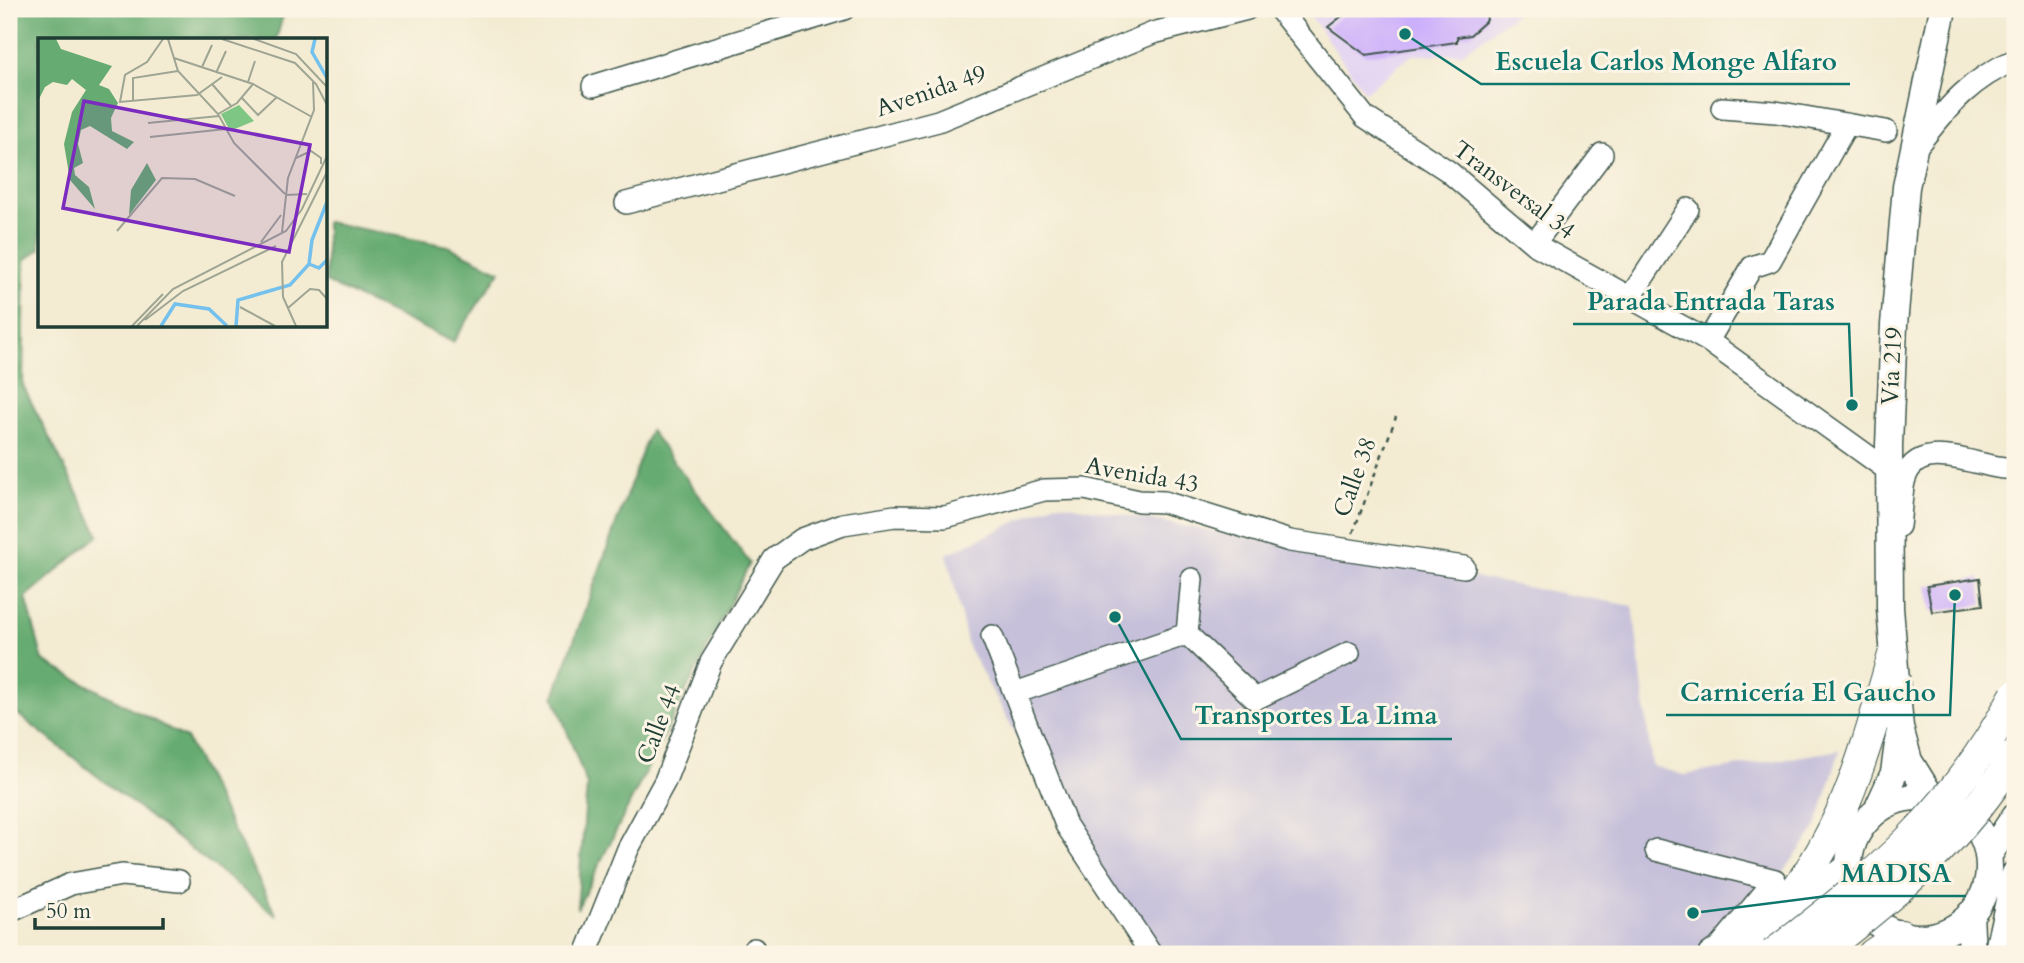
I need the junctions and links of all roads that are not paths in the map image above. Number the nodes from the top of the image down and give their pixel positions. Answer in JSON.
{"nodes":[{"id":1,"x":844,"y":9,"type":"edge"},
{"id":2,"x":1247,"y":9,"type":"edge"},
{"id":3,"x":1279,"y":9,"type":"edge"},
{"id":4,"x":1943,"y":9,"type":"edge"},
{"id":5,"x":2015,"y":60,"type":"edge"},
{"id":6,"x":593,"y":86,"type":"dead end"},
{"id":7,"x":1722,"y":108,"type":"dead end"},
{"id":8,"x":1847,"y":124,"type":"junction"},
{"id":9,"x":1886,"y":131,"type":"dead end"},
{"id":10,"x":1914,"y":150,"type":"junction"},
{"id":11,"x":1602,"y":154,"type":"dead end"},
{"id":12,"x":626,"y":203,"type":"dead end"},
{"id":13,"x":1688,"y":209,"type":"dead end"},
{"id":14,"x":1534,"y":244,"type":"junction"},
{"id":15,"x":1629,"y":299,"type":"junction"},
{"id":16,"x":1709,"y":341,"type":"junction"},
{"id":17,"x":1889,"y":458,"type":"junction"},
{"id":18,"x":2015,"y":468,"type":"edge"},
{"id":19,"x":811,"y":536,"type":"joint"},
{"id":20,"x":1464,"y":567,"type":"dead end"},
{"id":21,"x":1192,"y":579,"type":"dead end"},
{"id":22,"x":1890,"y":608,"type":"junction"},
{"id":23,"x":1187,"y":634,"type":"junction"},
{"id":24,"x":992,"y":636,"type":"dead end"},
{"id":25,"x":1349,"y":653,"type":"dead end"},
{"id":26,"x":1893,"y":655,"type":"junction"},
{"id":27,"x":1015,"y":693,"type":"junction"},
{"id":28,"x":2015,"y":695,"type":"edge"},
{"id":29,"x":1900,"y":728,"type":"junction"},
{"id":30,"x":2015,"y":754,"type":"edge"},
{"id":31,"x":1932,"y":797,"type":"junction"},
{"id":32,"x":1877,"y":810,"type":"junction"},
{"id":33,"x":2015,"y":816,"type":"edge"},
{"id":34,"x":1657,"y":850,"type":"dead end"},
{"id":35,"x":1988,"y":856,"type":"junction"},
{"id":36,"x":1848,"y":870,"type":"junction"},
{"id":37,"x":2015,"y":874,"type":"edge"},
{"id":38,"x":179,"y":881,"type":"dead end"},
{"id":39,"x":9,"y":912,"type":"edge"},
{"id":40,"x":1970,"y":914,"type":"junction"},
{"id":41,"x":1908,"y":936,"type":"junction"},
{"id":42,"x":586,"y":954,"type":"edge"},
{"id":43,"x":1151,"y":954,"type":"edge"},
{"id":44,"x":1709,"y":954,"type":"edge"},
{"id":45,"x":1732,"y":954,"type":"edge"},
{"id":46,"x":1773,"y":954,"type":"edge"},
{"id":47,"x":1818,"y":954,"type":"edge"},
{"id":48,"x":1873,"y":954,"type":"edge"},
{"id":49,"x":1947,"y":954,"type":"edge"},
{"id":50,"x":1972,"y":954,"type":"edge"},
{"id":51,"x":1997,"y":954,"type":"edge"}],
"edges":[{"from":1,"to":6,"type":"street"},
{"from":2,"to":12,"type":"street","name":"Avenida 49"},
{"from":3,"to":14,"type":"street","name":"Transversal 34"},
{"from":4,"to":10,"type":"main road","name":"Vía 219"},
{"from":5,"to":10,"type":"street"},
{"from":7,"to":8,"type":"street"},
{"from":8,"to":9,"type":"street"},
{"from":8,"to":16,"type":"street"},
{"from":10,"to":17,"type":"main road","name":"Vía 219"},
{"from":11,"to":14,"type":"street"},
{"from":13,"to":15,"type":"street"},
{"from":14,"to":15,"type":"street","name":"Transversal 34"},
{"from":15,"to":16,"type":"street","name":"Transversal 34"},
{"from":16,"to":17,"type":"street","name":"Transversal 34"},
{"from":17,"to":22,"type":"main road","name":"Vía 219"},
{"from":18,"to":22,"type":"street"},
{"from":19,"to":20,"type":"street","name":"Avenida 43"},
{"from":19,"to":42,"type":"street","name":"Calle 44"},
{"from":21,"to":23,"type":"street"},
{"from":22,"to":26,"type":"main road","name":"Vía 219"},
{"from":23,"to":25,"type":"street"},
{"from":23,"to":27,"type":"street"},
{"from":24,"to":27,"type":"street"},
{"from":26,"to":29,"type":"main road","name":"Vía 219"},
{"from":26,"to":45,"type":"highway"},
{"from":27,"to":43,"type":"street"},
{"from":28,"to":46,"type":"highway","bridge":true},
{"from":29,"to":31,"type":"main road","name":"Vía 219"},
{"from":29,"to":32,"type":"main road","name":"Vía 219"},
{"from":30,"to":47,"type":"highway","bridge":true},
{"from":31,"to":32,"type":"main road"},
{"from":31,"to":35,"type":"main road"},
{"from":32,"to":36,"type":"main road"},
{"from":33,"to":35,"type":"main road"},
{"from":34,"to":44,"type":"street"},
{"from":35,"to":40,"type":"main road"},
{"from":36,"to":41,"type":"main road"},
{"from":36,"to":45,"type":"highway"},
{"from":37,"to":51,"type":"main road"},
{"from":38,"to":39,"type":"street"},
{"from":40,"to":41,"type":"main road"},
{"from":40,"to":50,"type":"main road"},
{"from":41,"to":48,"type":"highway"},
{"from":41,"to":49,"type":"main road"}]}
